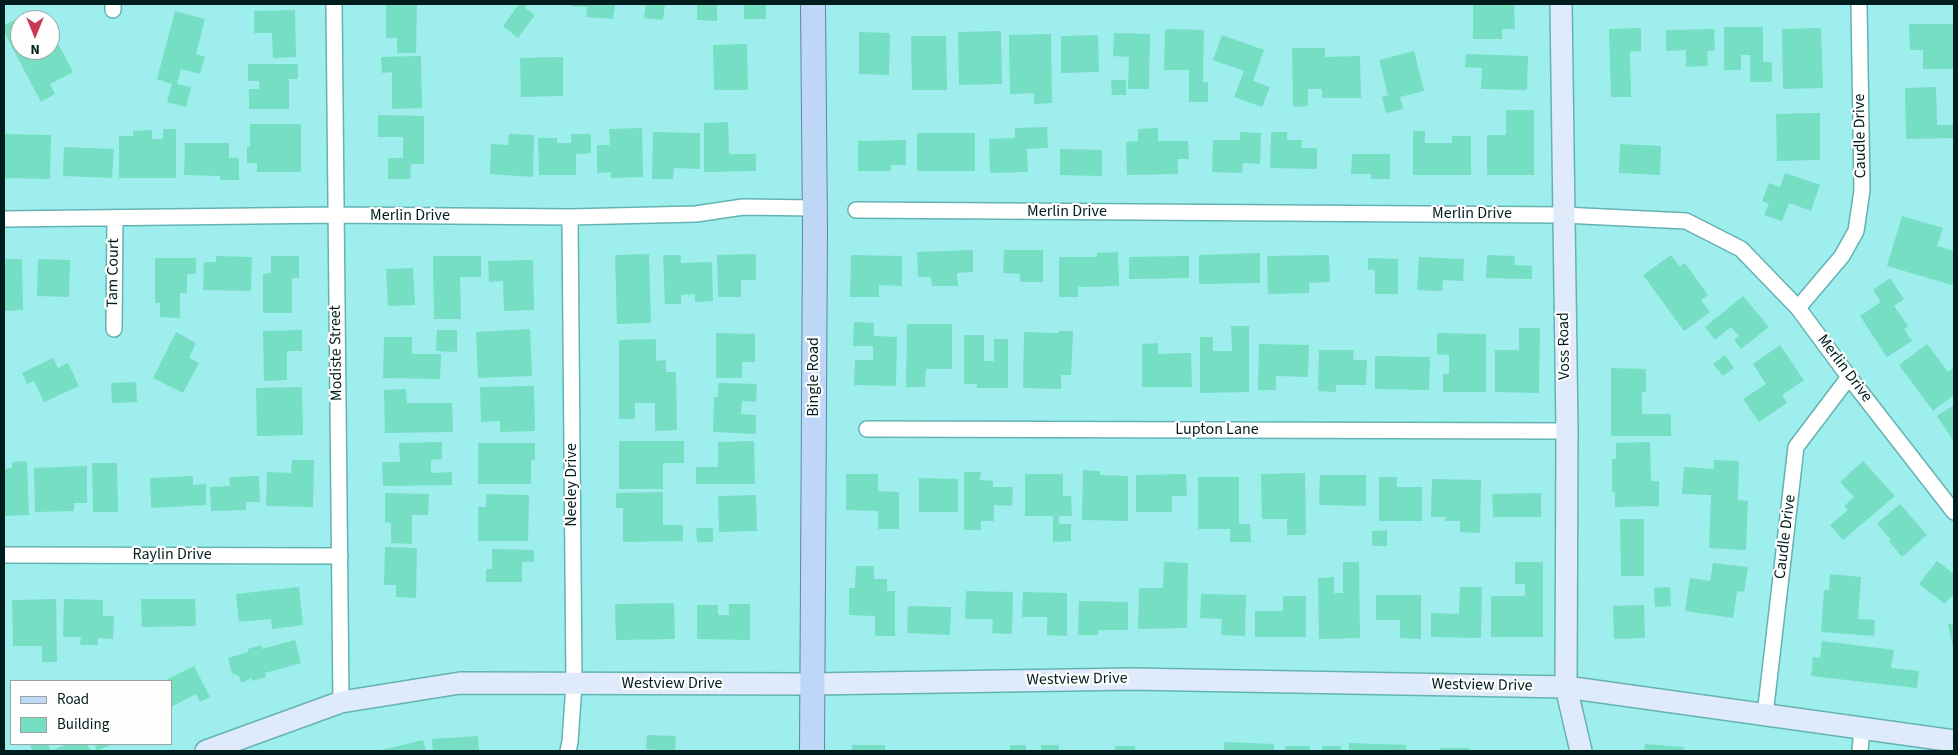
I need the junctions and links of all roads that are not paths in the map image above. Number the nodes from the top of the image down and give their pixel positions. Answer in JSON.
{"nodes":[{"id":1,"x":334,"y":4,"type":"edge"},
{"id":2,"x":813,"y":4,"type":"edge"},
{"id":3,"x":1561,"y":4,"type":"edge"},
{"id":4,"x":1859,"y":4,"type":"edge"},
{"id":5,"x":815,"y":208,"type":"junction"},
{"id":6,"x":856,"y":210,"type":"dead end"},
{"id":7,"x":335,"y":215,"type":"junction"},
{"id":8,"x":1563,"y":215,"type":"junction"},
{"id":9,"x":570,"y":217,"type":"junction"},
{"id":10,"x":4,"y":218,"type":"edge"},
{"id":11,"x":115,"y":218,"type":"junction"},
{"id":12,"x":1798,"y":308,"type":"junction"},
{"id":13,"x":114,"y":329,"type":"dead end"},
{"id":14,"x":1849,"y":377,"type":"junction"},
{"id":15,"x":867,"y":430,"type":"dead end"},
{"id":16,"x":1567,"y":431,"type":"junction"},
{"id":17,"x":1954,"y":512,"type":"edge"},
{"id":18,"x":4,"y":556,"type":"edge"},
{"id":19,"x":340,"y":556,"type":"junction"},
{"id":20,"x":574,"y":684,"type":"junction"},
{"id":21,"x":813,"y":684,"type":"junction"},
{"id":22,"x":1566,"y":688,"type":"junction"},
{"id":23,"x":341,"y":702,"type":"junction"},
{"id":24,"x":1765,"y":715,"type":"junction"},
{"id":25,"x":1862,"y":728,"type":"junction"},
{"id":26,"x":1954,"y":741,"type":"edge"},
{"id":27,"x":206,"y":751,"type":"edge"},
{"id":28,"x":568,"y":751,"type":"edge"},
{"id":29,"x":812,"y":751,"type":"edge"},
{"id":30,"x":1581,"y":751,"type":"edge"},
{"id":31,"x":1860,"y":751,"type":"edge"}],
"edges":[{"from":1,"to":7,"type":"street","name":"Modiste Street"},
{"from":2,"to":5,"type":"main road","name":"Bingle Road"},
{"from":3,"to":8,"type":"main road","name":"Voss Road"},
{"from":4,"to":12,"type":"street","name":"Caudle Drive"},
{"from":5,"to":9,"type":"street","name":"Merlin Drive"},
{"from":5,"to":21,"type":"main road","name":"Bingle Road"},
{"from":6,"to":8,"type":"street","name":"Merlin Drive"},
{"from":7,"to":9,"type":"street","name":"Merlin Drive"},
{"from":7,"to":11,"type":"street","name":"Merlin Drive"},
{"from":7,"to":19,"type":"street","name":"Modiste Street"},
{"from":8,"to":12,"type":"street","name":"Merlin Drive"},
{"from":8,"to":16,"type":"main road","name":"Voss Road"},
{"from":9,"to":20,"type":"street","name":"Neeley Drive"},
{"from":10,"to":11,"type":"street","name":"Merlin Drive"},
{"from":11,"to":13,"type":"street","name":"Tam Court"},
{"from":12,"to":14,"type":"street","name":"Merlin Drive"},
{"from":14,"to":17,"type":"street","name":"Merlin Drive"},
{"from":14,"to":24,"type":"street","name":"Caudle Drive"},
{"from":15,"to":16,"type":"street","name":"Lupton Lane"},
{"from":16,"to":22,"type":"main road","name":"Voss Road"},
{"from":18,"to":19,"type":"street","name":"Raylin Drive"},
{"from":19,"to":23,"type":"street","name":"Modiste Street"},
{"from":20,"to":21,"type":"main road","name":"Westview Drive"},
{"from":20,"to":23,"type":"main road","name":"Westview Drive"},
{"from":20,"to":28,"type":"street","name":"Neeley Drive"},
{"from":21,"to":22,"type":"main road","name":"Westview Drive"},
{"from":21,"to":29,"type":"main road","name":"Bingle Road"},
{"from":22,"to":24,"type":"main road","name":"Westview Drive"},
{"from":22,"to":30,"type":"main road","name":"Voss Road"},
{"from":23,"to":27,"type":"main road","name":"Westview Drive"},
{"from":24,"to":25,"type":"main road","name":"Westview Drive"},
{"from":25,"to":26,"type":"main road","name":"Westview Drive"},
{"from":25,"to":31,"type":"street"}]}
